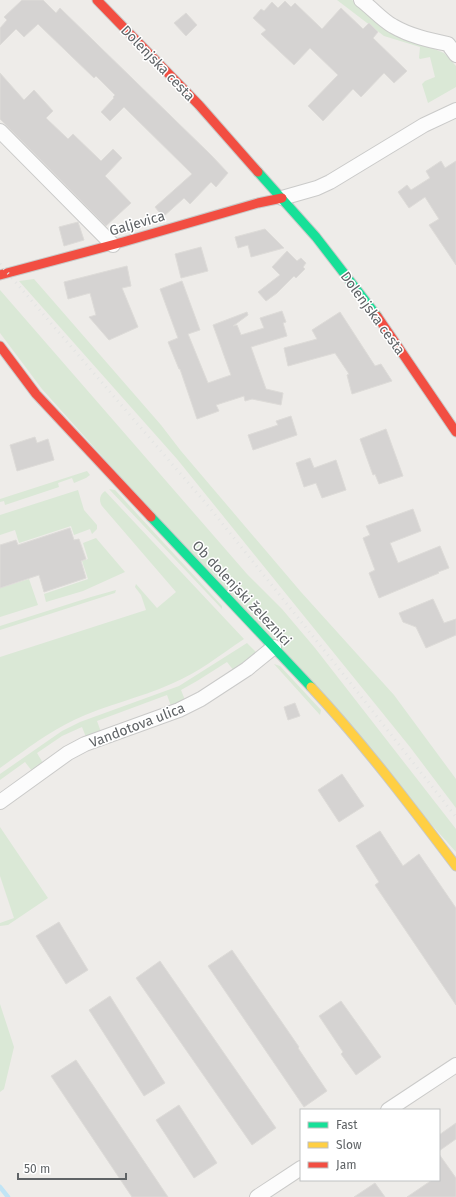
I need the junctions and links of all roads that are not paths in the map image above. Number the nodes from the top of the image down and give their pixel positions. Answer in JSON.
{"nodes":[{"id":1,"x":97,"y":0,"type":"edge"},
{"id":2,"x":361,"y":0,"type":"edge"},
{"id":3,"x":453,"y":45,"type":"edge"},
{"id":4,"x":456,"y":110,"type":"edge"},
{"id":5,"x":0,"y":131,"type":"edge"},
{"id":6,"x":282,"y":198,"type":"junction"},
{"id":7,"x":113,"y":245,"type":"junction"},
{"id":8,"x":0,"y":275,"type":"edge"},
{"id":9,"x":0,"y":346,"type":"edge"},
{"id":10,"x":456,"y":432,"type":"edge"},
{"id":11,"x":274,"y":647,"type":"junction"},
{"id":12,"x":0,"y":802,"type":"edge"},
{"id":13,"x":456,"y":866,"type":"edge"},
{"id":14,"x":456,"y":1065,"type":"edge"},
{"id":15,"x":390,"y":1109,"type":"edge"},
{"id":16,"x":300,"y":1169,"type":"edge"},
{"id":17,"x":257,"y":1197,"type":"edge"}],
"edges":[{"from":1,"to":6,"type":"street","name":"Dolenjska cesta"},
{"from":2,"to":3,"type":"street"},
{"from":4,"to":6,"type":"street"},
{"from":5,"to":7,"type":"street"},
{"from":6,"to":7,"type":"street","name":"Galjevica"},
{"from":6,"to":10,"type":"street","name":"Dolenjska cesta"},
{"from":7,"to":8,"type":"street","name":"Galjevica"},
{"from":9,"to":11,"type":"street","name":"Ob dolenjski železnici"},
{"from":11,"to":12,"type":"street","name":"Vandotova ulica"},
{"from":11,"to":13,"type":"street","name":"Ob dolenjski železnici"},
{"from":14,"to":15,"type":"street"},
{"from":16,"to":17,"type":"street"}]}
